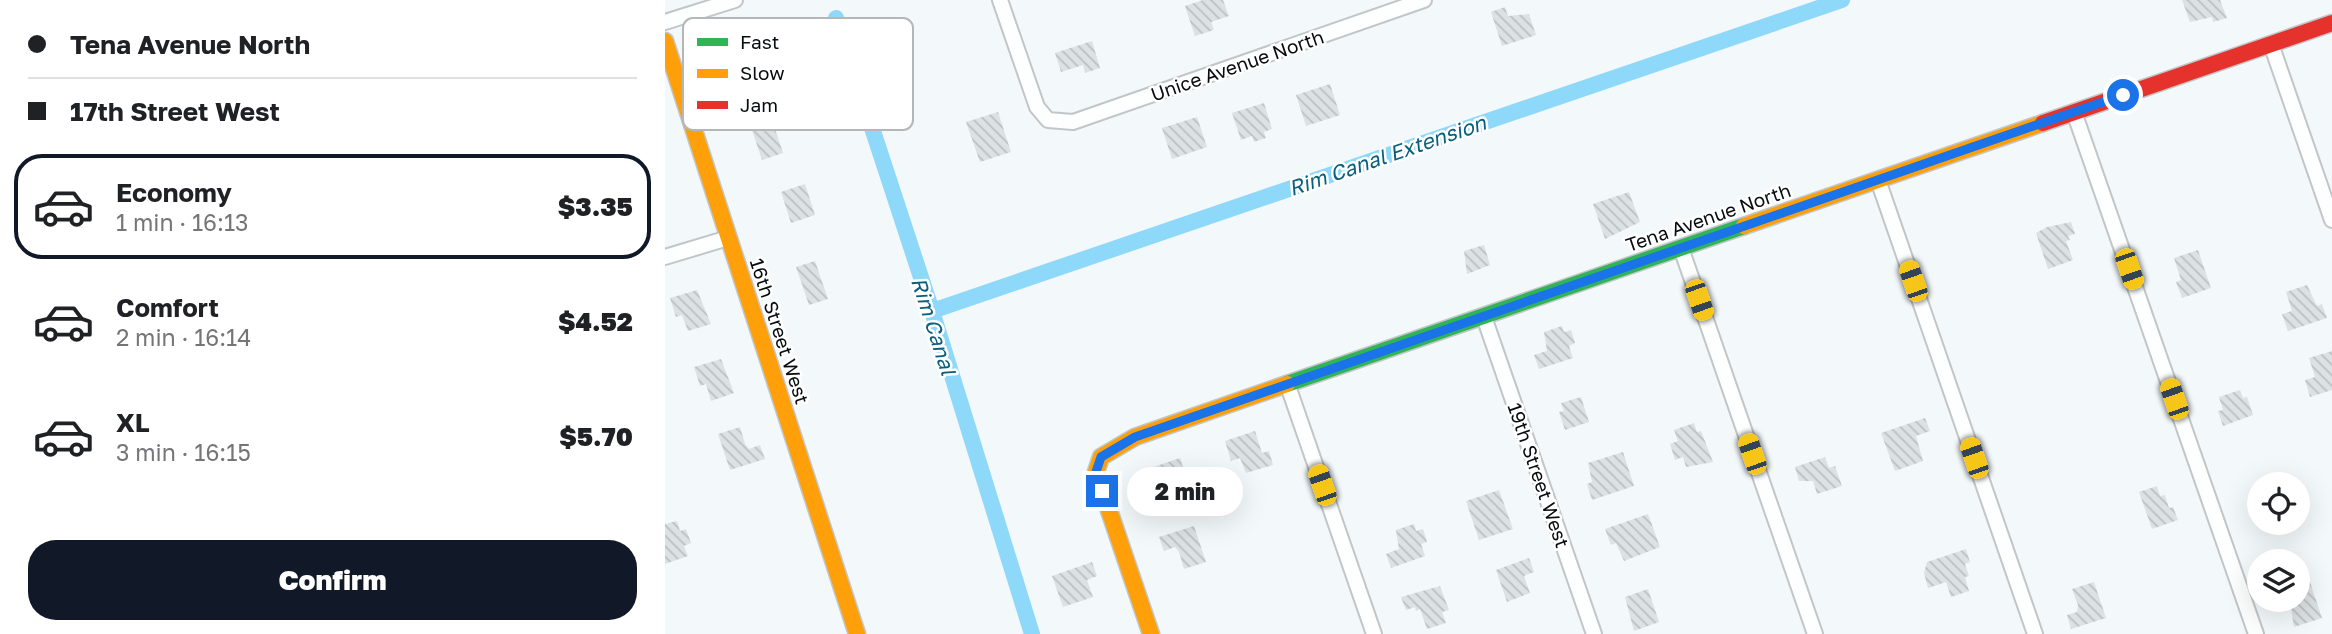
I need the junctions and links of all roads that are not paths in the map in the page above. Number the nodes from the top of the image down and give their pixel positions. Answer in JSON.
{"nodes":[{"id":1,"x":735,"y":0,"type":"edge"},
{"id":2,"x":1000,"y":0,"type":"edge"},
{"id":3,"x":1424,"y":0,"type":"edge"},
{"id":4,"x":665,"y":22,"type":"edge"},
{"id":5,"x":2332,"y":23,"type":"edge"},
{"id":6,"x":665,"y":41,"type":"edge"},
{"id":7,"x":2271,"y":44,"type":"junction"},
{"id":8,"x":683,"y":97,"type":"edge"},
{"id":9,"x":2074,"y":112,"type":"junction"},
{"id":10,"x":693,"y":130,"type":"edge"},
{"id":11,"x":1878,"y":180,"type":"junction"},
{"id":12,"x":2332,"y":220,"type":"edge"},
{"id":13,"x":728,"y":238,"type":"junction"},
{"id":14,"x":1681,"y":248,"type":"junction"},
{"id":15,"x":665,"y":257,"type":"edge"},
{"id":16,"x":1484,"y":317,"type":"junction"},
{"id":17,"x":1288,"y":386,"type":"junction"},
{"id":18,"x":857,"y":634,"type":"edge"},
{"id":19,"x":1151,"y":634,"type":"edge"},
{"id":20,"x":1374,"y":634,"type":"edge"},
{"id":21,"x":1594,"y":634,"type":"edge"},
{"id":22,"x":1815,"y":634,"type":"edge"},
{"id":23,"x":2035,"y":634,"type":"edge"},
{"id":24,"x":2256,"y":634,"type":"edge"}],
"edges":[{"from":1,"to":4,"type":"street"},
{"from":2,"to":3,"type":"street","name":"Unice Avenue North"},
{"from":5,"to":7,"type":"street","name":"Tena Avenue North"},
{"from":6,"to":8,"type":"street","name":"16th Street West"},
{"from":7,"to":9,"type":"street","name":"Tena Avenue North"},
{"from":7,"to":12,"type":"street"},
{"from":9,"to":11,"type":"street","name":"Tena Avenue North"},
{"from":9,"to":24,"type":"street"},
{"from":10,"to":13,"type":"street","name":"16th Street West"},
{"from":11,"to":14,"type":"street","name":"Tena Avenue North"},
{"from":11,"to":23,"type":"street"},
{"from":13,"to":15,"type":"street"},
{"from":13,"to":18,"type":"street","name":"16th Street West"},
{"from":14,"to":16,"type":"street","name":"Tena Avenue North"},
{"from":14,"to":22,"type":"street"},
{"from":16,"to":17,"type":"street","name":"Tena Avenue North"},
{"from":16,"to":21,"type":"street","name":"19th Street West"},
{"from":17,"to":19,"type":"street","name":"Tena Avenue North"},
{"from":17,"to":20,"type":"street"}]}
